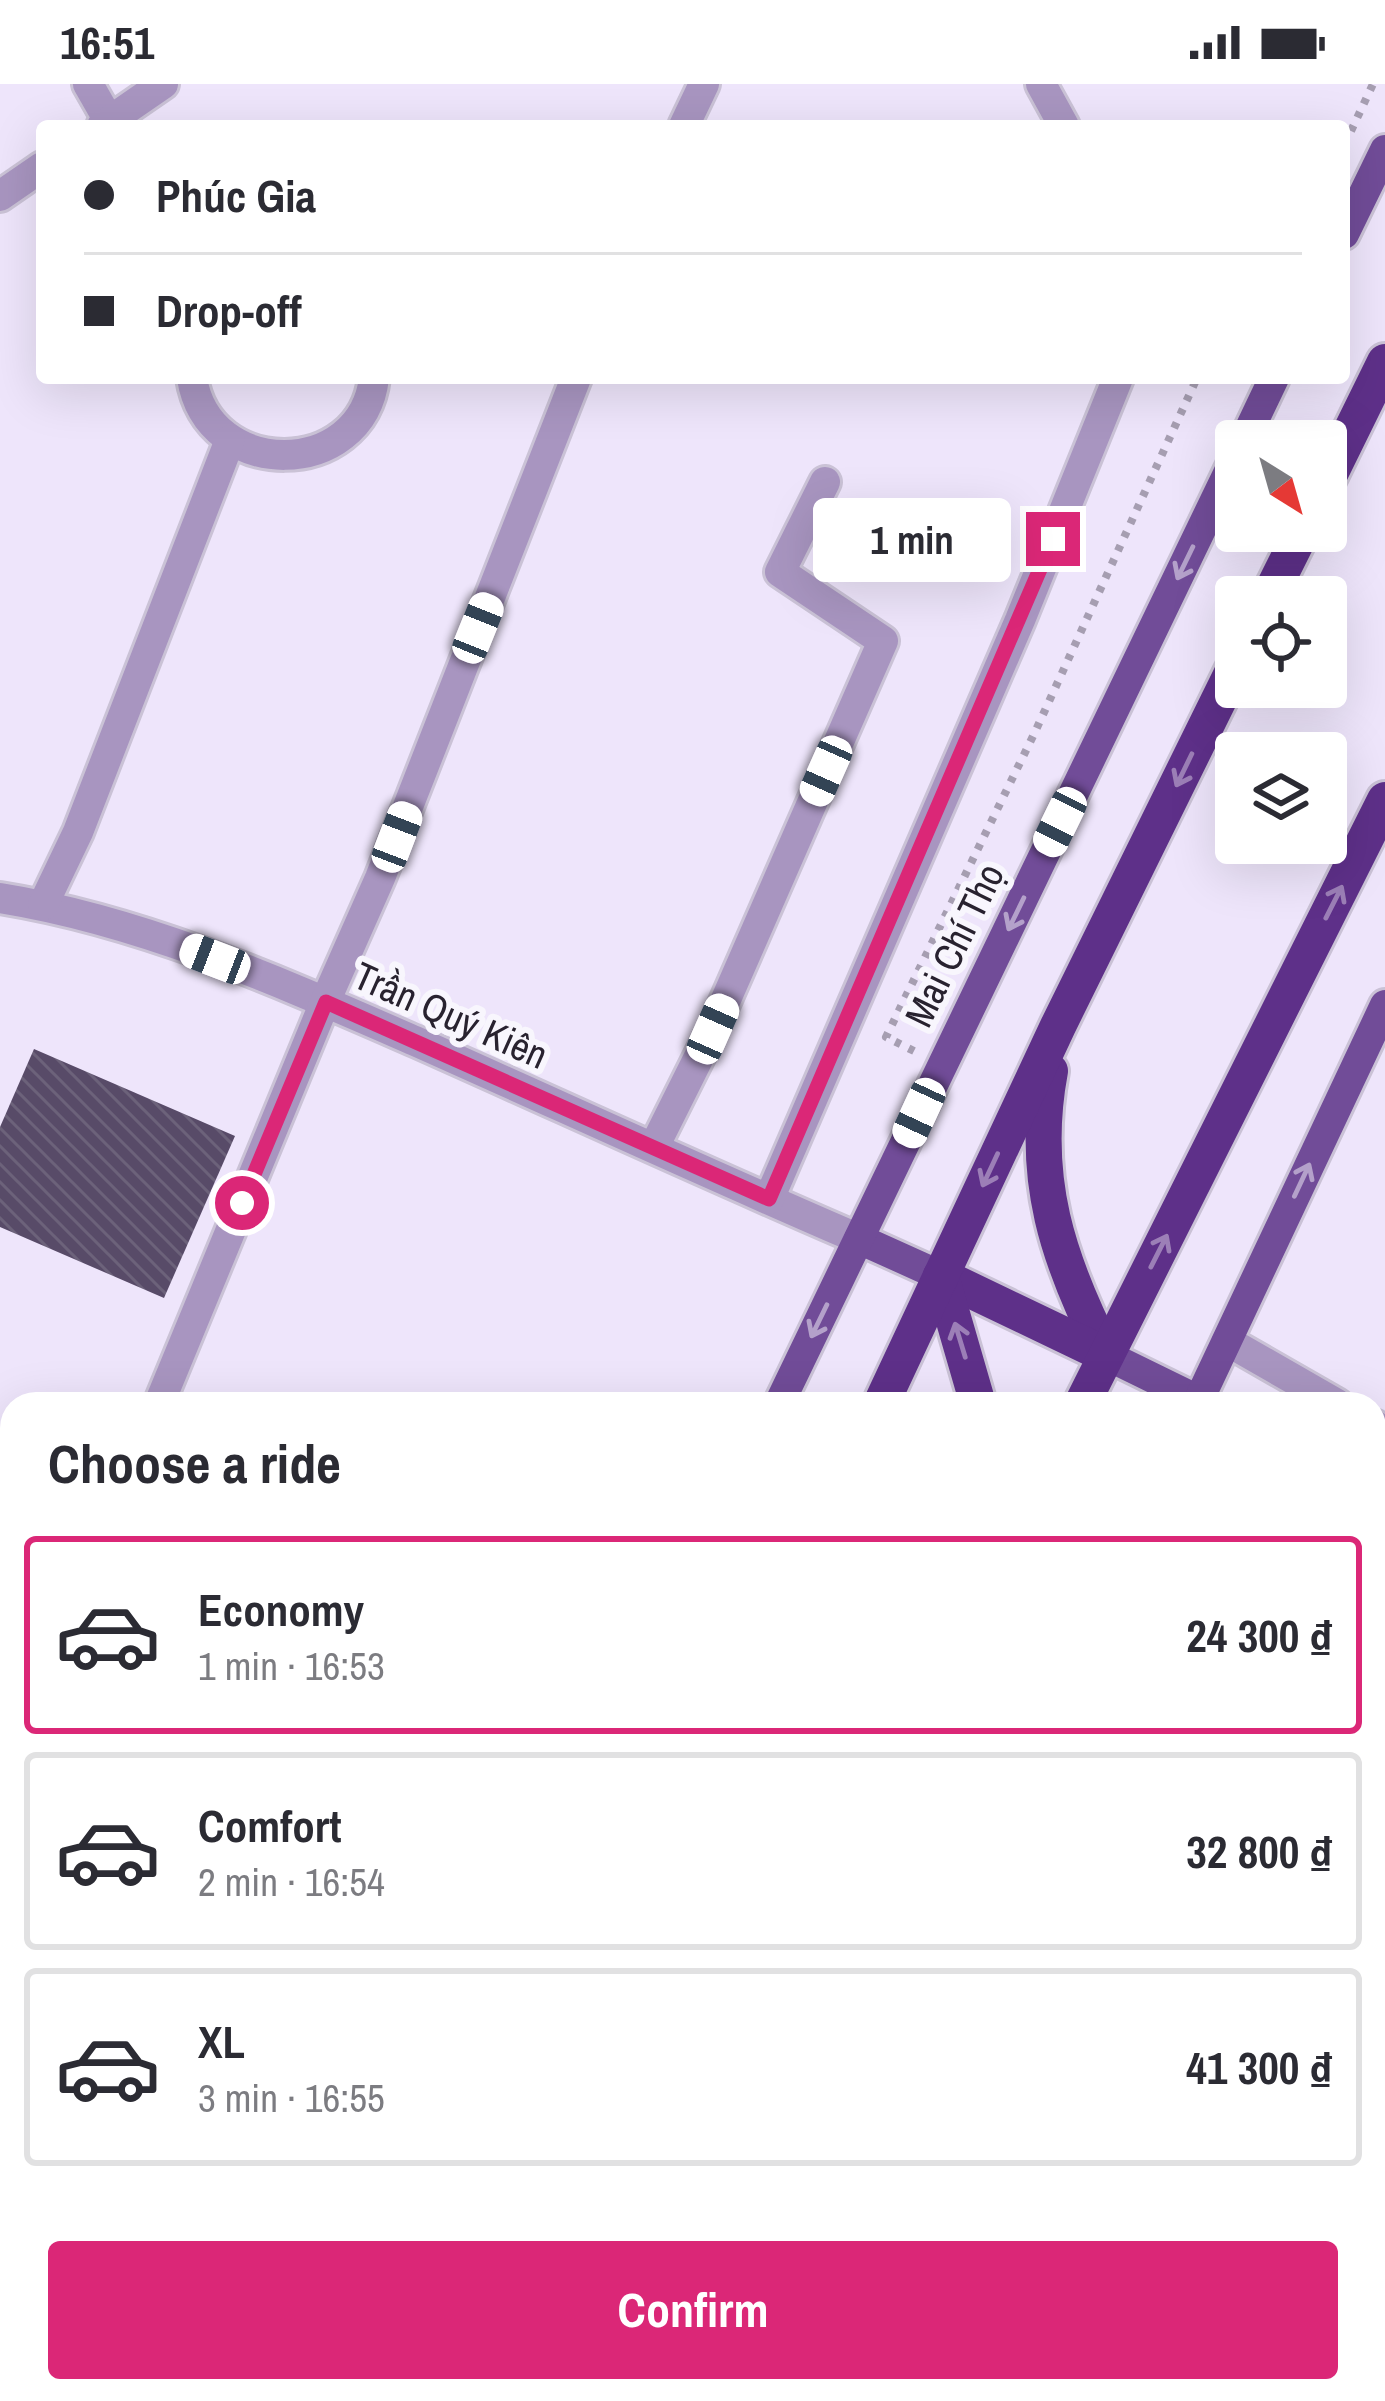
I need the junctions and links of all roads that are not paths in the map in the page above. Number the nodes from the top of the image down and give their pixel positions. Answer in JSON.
{"nodes":[{"id":1,"x":88,"y":84,"type":"edge"},
{"id":2,"x":163,"y":84,"type":"edge"},
{"id":3,"x":704,"y":84,"type":"edge"},
{"id":4,"x":1041,"y":84,"type":"edge"},
{"id":5,"x":105,"y":120,"type":"edge"},
{"id":6,"x":113,"y":120,"type":"edge"},
{"id":7,"x":687,"y":120,"type":"edge"},
{"id":8,"x":1061,"y":120,"type":"edge"},
{"id":9,"x":1385,"y":150,"type":"edge"},
{"id":10,"x":36,"y":171,"type":"edge"},
{"id":11,"x":0,"y":196,"type":"edge"},
{"id":12,"x":1350,"y":222,"type":"edge"},
{"id":13,"x":1385,"y":362,"type":"edge"},
{"id":14,"x":193,"y":384,"type":"edge"},
{"id":15,"x":373,"y":384,"type":"edge"},
{"id":16,"x":574,"y":384,"type":"edge"},
{"id":17,"x":1116,"y":384,"type":"edge"},
{"id":18,"x":1271,"y":384,"type":"edge"},
{"id":19,"x":1254,"y":420,"type":"edge"},
{"id":20,"x":1347,"y":439,"type":"edge"},
{"id":21,"x":230,"y":440,"type":"junction"},
{"id":22,"x":824,"y":482,"type":"dead end"},
{"id":23,"x":1215,"y":501,"type":"edge"},
{"id":24,"x":1215,"y":708,"type":"edge"},
{"id":25,"x":1385,"y":800,"type":"edge"},
{"id":26,"x":0,"y":898,"type":"edge"},
{"id":27,"x":43,"y":905,"type":"junction"},
{"id":28,"x":326,"y":1002,"type":"junction"},
{"id":29,"x":1385,"y":1005,"type":"edge"},
{"id":30,"x":1058,"y":1026,"type":"junction"},
{"id":31,"x":654,"y":1147,"type":"junction"},
{"id":32,"x":769,"y":1199,"type":"junction"},
{"id":33,"x":859,"y":1239,"type":"junction"},
{"id":34,"x":941,"y":1276,"type":"junction"},
{"id":35,"x":1227,"y":1341,"type":"junction"},
{"id":36,"x":1106,"y":1355,"type":"junction"},
{"id":37,"x":164,"y":1392,"type":"edge"},
{"id":38,"x":785,"y":1392,"type":"edge"},
{"id":39,"x":887,"y":1392,"type":"edge"},
{"id":40,"x":974,"y":1392,"type":"edge"},
{"id":41,"x":1088,"y":1392,"type":"edge"},
{"id":42,"x":1178,"y":1392,"type":"edge"},
{"id":43,"x":1203,"y":1392,"type":"edge"},
{"id":44,"x":1316,"y":1392,"type":"edge"}],
"edges":[{"from":1,"to":5,"type":"street"},
{"from":2,"to":6,"type":"street"},
{"from":3,"to":7,"type":"street"},
{"from":4,"to":8,"type":"street"},
{"from":9,"to":12,"type":"main road"},
{"from":10,"to":11,"type":"street"},
{"from":13,"to":20,"type":"highway"},
{"from":14,"to":21,"type":"street"},
{"from":15,"to":21,"type":"street"},
{"from":16,"to":28,"type":"street"},
{"from":17,"to":32,"type":"street"},
{"from":18,"to":19,"type":"main road"},
{"from":21,"to":27,"type":"street"},
{"from":22,"to":31,"type":"street"},
{"from":23,"to":33,"type":"main road","name":"Mai Chí Thọ","one_way":true},
{"from":24,"to":30,"type":"highway","one_way":true},
{"from":36,"to":25,"type":"highway","one_way":true},
{"from":26,"to":27,"type":"street","name":"Trần Quý Kiên"},
{"from":27,"to":28,"type":"street","name":"Trần Quý Kiên"},
{"from":28,"to":31,"type":"street","name":"Trần Quý Kiên"},
{"from":28,"to":37,"type":"street"},
{"from":35,"to":29,"type":"main road","one_way":true},
{"from":30,"to":34,"type":"highway","one_way":true},
{"from":30,"to":36,"type":"highway"},
{"from":31,"to":32,"type":"street","name":"Trần Quý Kiên"},
{"from":32,"to":33,"type":"street","name":"Trần Quý Kiên"},
{"from":33,"to":34,"type":"main road"},
{"from":33,"to":38,"type":"main road","name":"Mai Chí Thọ","one_way":true},
{"from":34,"to":36,"type":"highway"},
{"from":34,"to":39,"type":"highway"},
{"from":40,"to":34,"type":"highway","one_way":true},
{"from":35,"to":43,"type":"main road"},
{"from":35,"to":44,"type":"street"},
{"from":36,"to":41,"type":"highway"},
{"from":36,"to":42,"type":"main road"}]}
